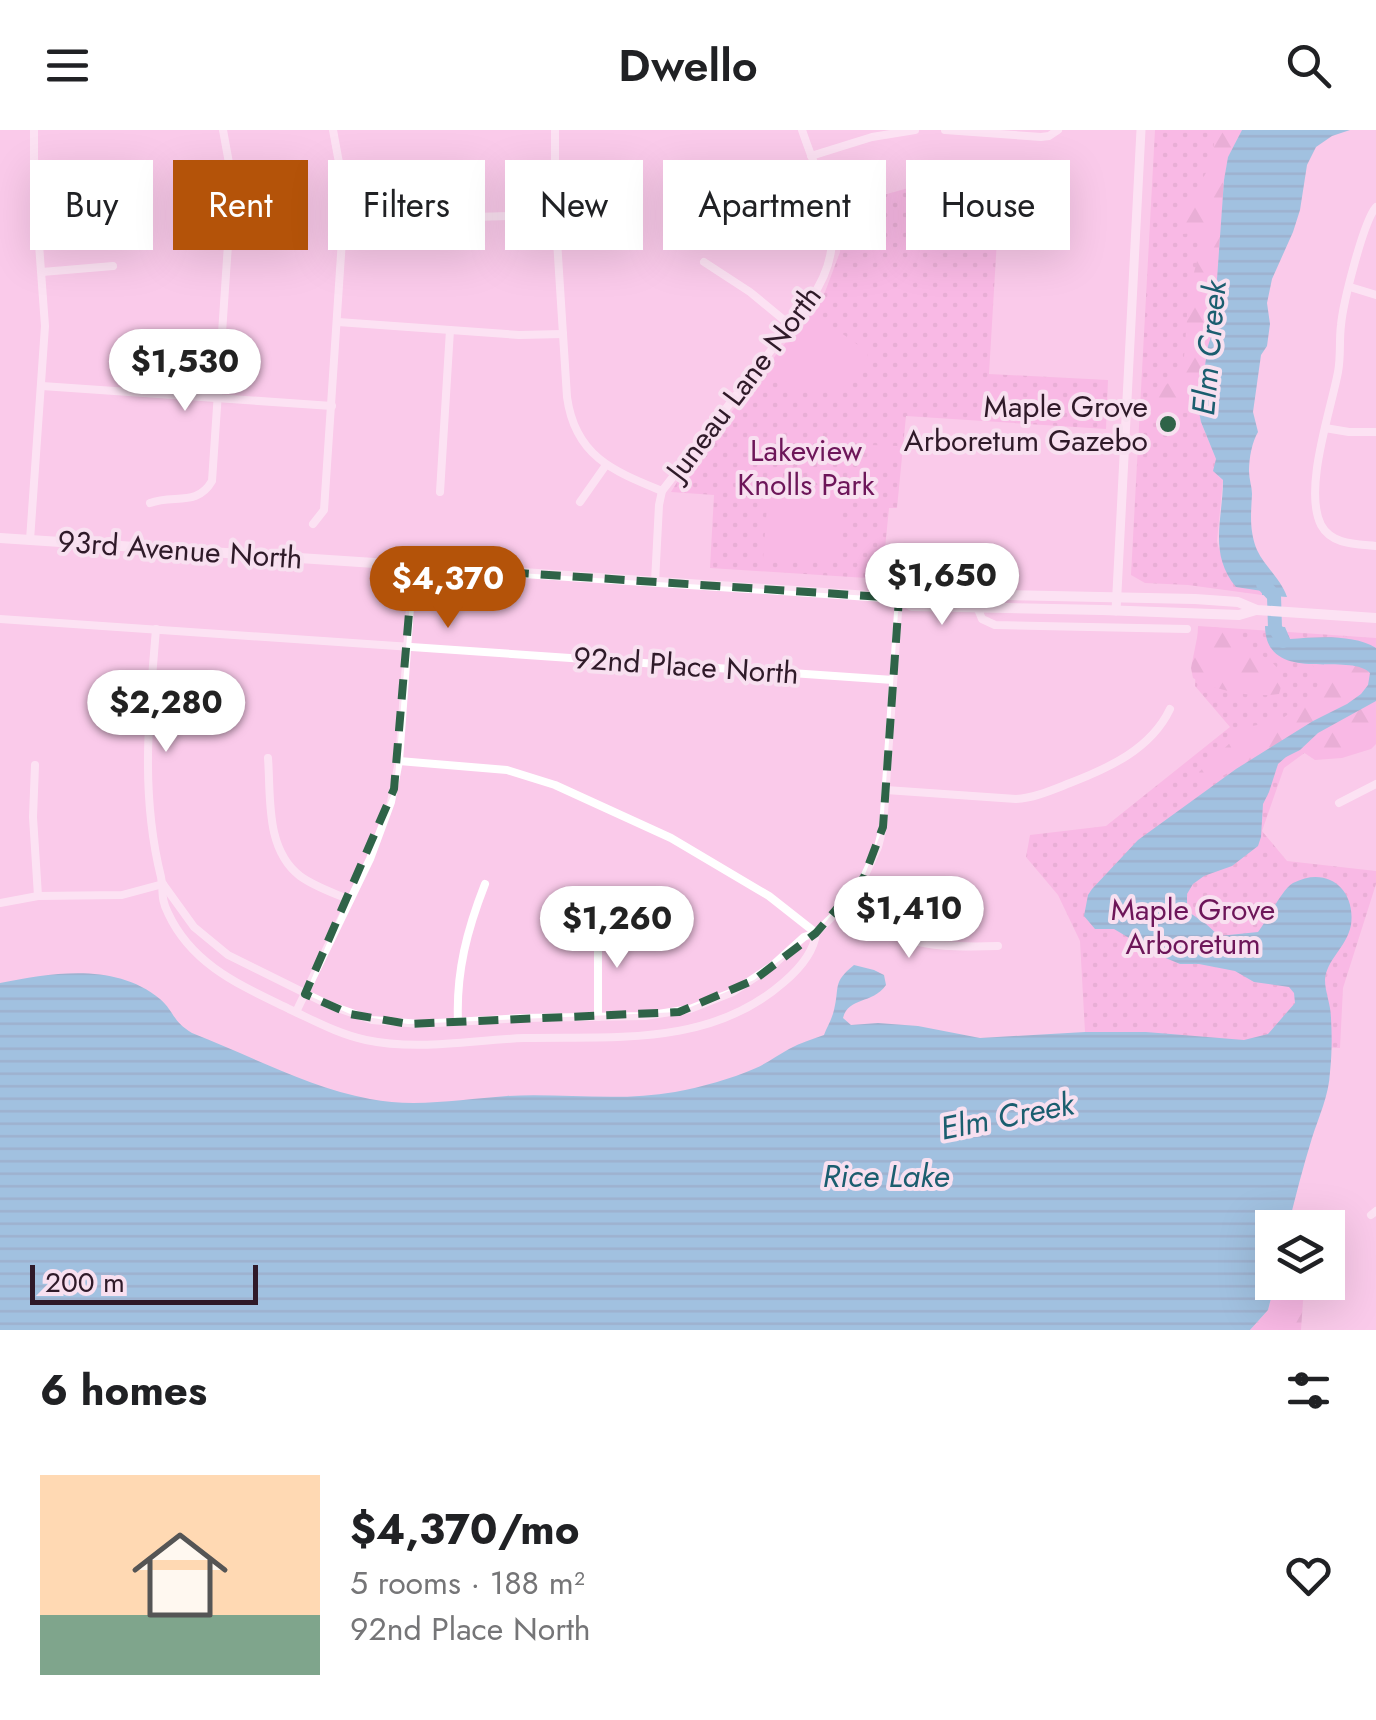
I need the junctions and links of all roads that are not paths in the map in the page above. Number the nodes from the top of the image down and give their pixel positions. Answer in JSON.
{"nodes":[{"id":1,"x":34,"y":130,"type":"edge"},
{"id":2,"x":223,"y":130,"type":"edge"},
{"id":3,"x":332,"y":130,"type":"edge"},
{"id":4,"x":554,"y":130,"type":"edge"},
{"id":5,"x":802,"y":130,"type":"edge"},
{"id":6,"x":915,"y":130,"type":"edge"},
{"id":7,"x":945,"y":130,"type":"edge"},
{"id":8,"x":1058,"y":130,"type":"edge"},
{"id":9,"x":1141,"y":130,"type":"edge"},
{"id":10,"x":811,"y":156,"type":"junction"},
{"id":11,"x":555,"y":160,"type":"edge"},
{"id":12,"x":1376,"y":207,"type":"edge"},
{"id":13,"x":558,"y":250,"type":"edge"},
{"id":14,"x":704,"y":262,"type":"dead end"},
{"id":15,"x":112,"y":266,"type":"dead end"},
{"id":16,"x":42,"y":272,"type":"junction"},
{"id":17,"x":1350,"y":287,"type":"junction"},
{"id":18,"x":1376,"y":296,"type":"edge"},
{"id":19,"x":338,"y":322,"type":"junction"},
{"id":20,"x":790,"y":324,"type":"junction"},
{"id":21,"x":450,"y":330,"type":"junction"},
{"id":22,"x":563,"y":334,"type":"junction"},
{"id":23,"x":42,"y":386,"type":"junction"},
{"id":24,"x":218,"y":398,"type":"junction"},
{"id":25,"x":332,"y":406,"type":"junction"},
{"id":26,"x":1325,"y":428,"type":"junction"},
{"id":27,"x":1376,"y":432,"type":"edge"},
{"id":28,"x":606,"y":465,"type":"junction"},
{"id":29,"x":662,"y":491,"type":"junction"},
{"id":30,"x":440,"y":492,"type":"dead end"},
{"id":31,"x":580,"y":502,"type":"dead end"},
{"id":32,"x":150,"y":503,"type":"dead end"},
{"id":33,"x":313,"y":524,"type":"dead end"},
{"id":34,"x":0,"y":538,"type":"edge"},
{"id":35,"x":30,"y":540,"type":"junction"},
{"id":36,"x":1376,"y":546,"type":"edge"},
{"id":37,"x":414,"y":566,"type":"junction"},
{"id":38,"x":656,"y":582,"type":"junction"},
{"id":39,"x":1117,"y":596,"type":"junction"},
{"id":40,"x":899,"y":598,"type":"junction"},
{"id":41,"x":978,"y":608,"type":"junction"},
{"id":42,"x":1116,"y":610,"type":"junction"},
{"id":43,"x":1256,"y":610,"type":"junction"},
{"id":44,"x":1376,"y":618,"type":"edge"},
{"id":45,"x":0,"y":619,"type":"edge"},
{"id":46,"x":1116,"y":628,"type":"junction"},
{"id":47,"x":1187,"y":628,"type":"dead end"},
{"id":48,"x":156,"y":629,"type":"junction"},
{"id":49,"x":408,"y":646,"type":"junction"},
{"id":50,"x":893,"y":680,"type":"junction"},
{"id":51,"x":1170,"y":708,"type":"dead end"},
{"id":52,"x":268,"y":758,"type":"dead end"},
{"id":53,"x":399,"y":760,"type":"junction"},
{"id":54,"x":35,"y":765,"type":"dead end"},
{"id":55,"x":1376,"y":784,"type":"edge"},
{"id":56,"x":886,"y":790,"type":"junction"},
{"id":57,"x":1339,"y":803,"type":"dead end"},
{"id":58,"x":162,"y":884,"type":"junction"},
{"id":59,"x":485,"y":884,"type":"dead end"},
{"id":60,"x":38,"y":896,"type":"junction"},
{"id":61,"x":350,"y":900,"type":"junction"},
{"id":62,"x":0,"y":903,"type":"edge"},
{"id":63,"x":845,"y":904,"type":"junction"},
{"id":64,"x":598,"y":926,"type":"dead end"},
{"id":65,"x":816,"y":933,"type":"junction"},
{"id":66,"x":998,"y":946,"type":"dead end"},
{"id":67,"x":304,"y":994,"type":"junction"},
{"id":68,"x":296,"y":1012,"type":"junction"},
{"id":69,"x":598,"y":1017,"type":"junction"},
{"id":70,"x":522,"y":1018,"type":"junction"},
{"id":71,"x":458,"y":1021,"type":"junction"},
{"id":72,"x":522,"y":1038,"type":"junction"}],
"edges":[{"from":1,"to":16,"type":"street"},
{"from":2,"to":24,"type":"street"},
{"from":3,"to":19,"type":"street"},
{"from":4,"to":11,"type":"street"},
{"from":5,"to":10,"type":"street","name":"Juneau Lane North"},
{"from":6,"to":10,"type":"street"},
{"from":7,"to":8,"type":"street"},
{"from":9,"to":39,"type":"street"},
{"from":10,"to":20,"type":"street","name":"Juneau Lane North"},
{"from":12,"to":17,"type":"street"},
{"from":13,"to":22,"type":"street"},
{"from":14,"to":20,"type":"street"},
{"from":15,"to":16,"type":"street"},
{"from":16,"to":23,"type":"street"},
{"from":17,"to":18,"type":"street"},
{"from":17,"to":26,"type":"street"},
{"from":19,"to":21,"type":"street"},
{"from":19,"to":25,"type":"street"},
{"from":20,"to":29,"type":"street","name":"Juneau Lane North"},
{"from":21,"to":22,"type":"street"},
{"from":21,"to":30,"type":"street"},
{"from":22,"to":28,"type":"street"},
{"from":23,"to":24,"type":"street"},
{"from":23,"to":35,"type":"street"},
{"from":24,"to":25,"type":"street"},
{"from":24,"to":32,"type":"street"},
{"from":25,"to":33,"type":"street"},
{"from":26,"to":27,"type":"street"},
{"from":26,"to":36,"type":"street"},
{"from":28,"to":29,"type":"street"},
{"from":28,"to":31,"type":"street"},
{"from":29,"to":38,"type":"street","name":"Juneau Lane North"},
{"from":34,"to":35,"type":"main road","name":"93rd Avenue North"},
{"from":35,"to":37,"type":"main road","name":"93rd Avenue North"},
{"from":37,"to":38,"type":"main road","name":"93rd Avenue North"},
{"from":37,"to":49,"type":"street"},
{"from":38,"to":40,"type":"main road","name":"93rd Avenue North"},
{"from":39,"to":40,"type":"main road","name":"93rd Avenue North"},
{"from":39,"to":42,"type":"street"},
{"from":39,"to":43,"type":"main road","name":"93rd Avenue North"},
{"from":40,"to":41,"type":"main road","name":"93rd Avenue North"},
{"from":40,"to":50,"type":"street"},
{"from":41,"to":42,"type":"main road","name":"93rd Avenue North"},
{"from":41,"to":46,"type":"street"},
{"from":42,"to":43,"type":"main road","name":"93rd Avenue North"},
{"from":42,"to":46,"type":"street"},
{"from":43,"to":44,"type":"main road","name":"93rd Avenue North"},
{"from":45,"to":48,"type":"street","name":"92nd Place North"},
{"from":46,"to":47,"type":"street"},
{"from":48,"to":49,"type":"street","name":"92nd Place North"},
{"from":48,"to":58,"type":"street"},
{"from":49,"to":50,"type":"street","name":"92nd Place North"},
{"from":49,"to":53,"type":"street"},
{"from":50,"to":56,"type":"street"},
{"from":51,"to":56,"type":"street"},
{"from":52,"to":61,"type":"street"},
{"from":53,"to":61,"type":"street"},
{"from":53,"to":65,"type":"street"},
{"from":54,"to":60,"type":"street"},
{"from":55,"to":57,"type":"street"},
{"from":56,"to":63,"type":"street"},
{"from":58,"to":60,"type":"street"},
{"from":58,"to":67,"type":"street"},
{"from":58,"to":68,"type":"street"},
{"from":59,"to":71,"type":"street"},
{"from":60,"to":62,"type":"street"},
{"from":61,"to":67,"type":"street"},
{"from":63,"to":65,"type":"street"},
{"from":63,"to":66,"type":"street"},
{"from":64,"to":69,"type":"street"},
{"from":65,"to":69,"type":"street"},
{"from":65,"to":72,"type":"street"},
{"from":67,"to":68,"type":"street"},
{"from":67,"to":71,"type":"street"},
{"from":68,"to":72,"type":"street"},
{"from":69,"to":70,"type":"street"},
{"from":70,"to":71,"type":"street"},
{"from":70,"to":72,"type":"street"}]}
